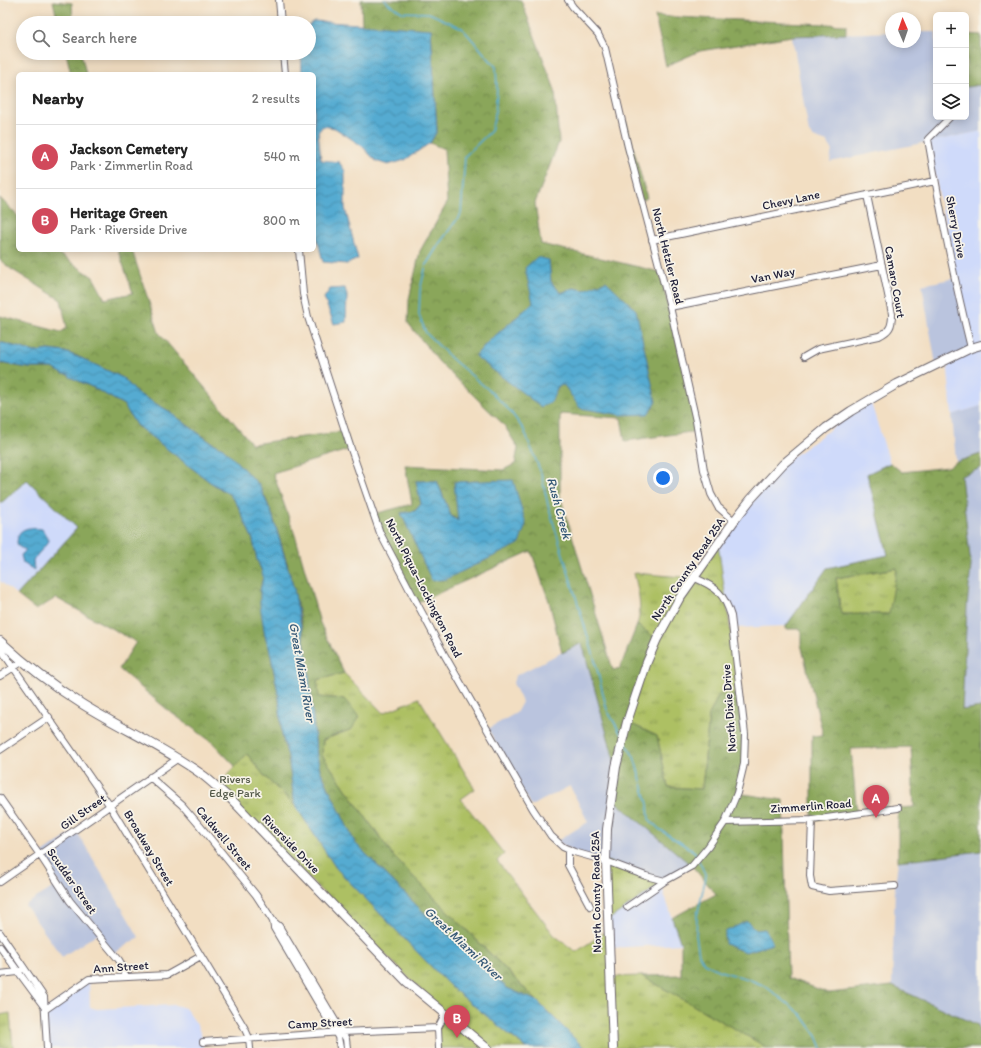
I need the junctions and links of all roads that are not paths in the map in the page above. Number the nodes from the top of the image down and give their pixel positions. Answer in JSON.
{"nodes":[{"id":1,"x":279,"y":0,"type":"edge"},
{"id":2,"x":568,"y":0,"type":"edge"},
{"id":3,"x":280,"y":16,"type":"edge"},
{"id":4,"x":284,"y":60,"type":"edge"},
{"id":5,"x":285,"y":72,"type":"edge"},
{"id":6,"x":947,"y":120,"type":"edge"},
{"id":7,"x":935,"y":181,"type":"junction"},
{"id":8,"x":867,"y":195,"type":"junction"},
{"id":9,"x":652,"y":240,"type":"junction"},
{"id":10,"x":299,"y":252,"type":"edge"},
{"id":11,"x":882,"y":265,"type":"junction"},
{"id":12,"x":670,"y":307,"type":"junction"},
{"id":13,"x":981,"y":345,"type":"edge"},
{"id":14,"x":971,"y":348,"type":"junction"},
{"id":15,"x":804,"y":357,"type":"dead end"},
{"id":16,"x":734,"y":522,"type":"junction"},
{"id":17,"x":695,"y":578,"type":"junction"},
{"id":18,"x":0,"y":641,"type":"edge"},
{"id":19,"x":0,"y":648,"type":"edge"},
{"id":20,"x":22,"y":662,"type":"junction"},
{"id":21,"x":13,"y":668,"type":"junction"},
{"id":22,"x":0,"y":676,"type":"edge"},
{"id":23,"x":48,"y":717,"type":"junction"},
{"id":24,"x":0,"y":750,"type":"edge"},
{"id":25,"x":177,"y":759,"type":"junction"},
{"id":26,"x":150,"y":777,"type":"junction"},
{"id":27,"x":0,"y":798,"type":"edge"},
{"id":28,"x":110,"y":806,"type":"junction"},
{"id":29,"x":898,"y":808,"type":"dead end"},
{"id":30,"x":812,"y":820,"type":"junction"},
{"id":31,"x":725,"y":822,"type":"junction"},
{"id":32,"x":568,"y":849,"type":"junction"},
{"id":33,"x":40,"y":855,"type":"junction"},
{"id":34,"x":606,"y":861,"type":"junction"},
{"id":35,"x":665,"y":881,"type":"junction"},
{"id":36,"x":0,"y":882,"type":"edge"},
{"id":37,"x":895,"y":886,"type":"dead end"},
{"id":38,"x":590,"y":906,"type":"dead end"},
{"id":39,"x":628,"y":907,"type":"dead end"},
{"id":40,"x":0,"y":933,"type":"edge"},
{"id":41,"x":0,"y":947,"type":"edge"},
{"id":42,"x":201,"y":956,"type":"junction"},
{"id":43,"x":25,"y":967,"type":"junction"},
{"id":44,"x":18,"y":972,"type":"junction"},
{"id":45,"x":0,"y":974,"type":"edge"},
{"id":46,"x":124,"y":977,"type":"junction"},
{"id":47,"x":46,"y":1009,"type":"junction"},
{"id":48,"x":445,"y":1014,"type":"junction"},
{"id":49,"x":438,"y":1028,"type":"junction"},
{"id":50,"x":339,"y":1032,"type":"junction"},
{"id":51,"x":249,"y":1038,"type":"junction"},
{"id":52,"x":203,"y":1042,"type":"dead end"},
{"id":53,"x":47,"y":1048,"type":"edge"},
{"id":54,"x":250,"y":1048,"type":"edge"},
{"id":55,"x":340,"y":1048,"type":"edge"},
{"id":56,"x":347,"y":1048,"type":"edge"},
{"id":57,"x":439,"y":1048,"type":"edge"},
{"id":58,"x":487,"y":1048,"type":"edge"},
{"id":59,"x":613,"y":1048,"type":"edge"}],
"edges":[{"from":1,"to":3,"type":"street"},
{"from":2,"to":9,"type":"street","name":"North Hetzler Road"},
{"from":4,"to":5,"type":"street"},
{"from":6,"to":7,"type":"street","name":"Sherry Drive"},
{"from":7,"to":8,"type":"street","name":"Chevy Lane"},
{"from":7,"to":14,"type":"street","name":"Sherry Drive"},
{"from":8,"to":9,"type":"street","name":"Chevy Lane"},
{"from":8,"to":11,"type":"street","name":"Camaro Court"},
{"from":9,"to":12,"type":"street","name":"North Hetzler Road"},
{"from":10,"to":32,"type":"street","name":"North Piqua–Lockington Road"},
{"from":11,"to":12,"type":"street","name":"Van Way"},
{"from":11,"to":15,"type":"street","name":"Camaro Court"},
{"from":12,"to":16,"type":"street","name":"North Hetzler Road"},
{"from":13,"to":14,"type":"main road","name":"North County Road 25A"},
{"from":14,"to":16,"type":"main road","name":"North County Road 25A"},
{"from":16,"to":17,"type":"main road","name":"North County Road 25A"},
{"from":17,"to":31,"type":"street","name":"North Dixie Drive"},
{"from":17,"to":34,"type":"main road","name":"North County Road 25A"},
{"from":18,"to":20,"type":"main road","name":"Riverside Drive"},
{"from":19,"to":21,"type":"street","name":"Broadway Street"},
{"from":20,"to":21,"type":"street"},
{"from":20,"to":25,"type":"main road","name":"Riverside Drive"},
{"from":21,"to":22,"type":"street"},
{"from":21,"to":23,"type":"street","name":"Broadway Street"},
{"from":23,"to":24,"type":"street"},
{"from":23,"to":28,"type":"street","name":"Broadway Street"},
{"from":25,"to":26,"type":"street","name":"Gill Street"},
{"from":25,"to":48,"type":"main road","name":"Riverside Drive"},
{"from":26,"to":28,"type":"street","name":"Gill Street"},
{"from":26,"to":50,"type":"street","name":"Caldwell Street"},
{"from":27,"to":33,"type":"street","name":"Scudder Street"},
{"from":28,"to":33,"type":"street","name":"Gill Street"},
{"from":28,"to":42,"type":"street","name":"Broadway Street"},
{"from":29,"to":30,"type":"street","name":"Zimmerlin Road"},
{"from":30,"to":31,"type":"street","name":"Zimmerlin Road"},
{"from":30,"to":37,"type":"street"},
{"from":31,"to":35,"type":"street","name":"North Dixie Drive"},
{"from":32,"to":34,"type":"street","name":"North Piqua–Lockington Road"},
{"from":32,"to":38,"type":"street"},
{"from":33,"to":36,"type":"street","name":"Gill Street"},
{"from":33,"to":46,"type":"street","name":"Scudder Street"},
{"from":34,"to":35,"type":"street"},
{"from":34,"to":59,"type":"main road","name":"North County Road 25A"},
{"from":35,"to":39,"type":"street","name":"North Dixie Drive"},
{"from":40,"to":43,"type":"street"},
{"from":41,"to":44,"type":"street"},
{"from":42,"to":46,"type":"street","name":"Ann Street"},
{"from":42,"to":51,"type":"street","name":"Broadway Street"},
{"from":43,"to":44,"type":"street"},
{"from":43,"to":47,"type":"street"},
{"from":44,"to":45,"type":"street"},
{"from":44,"to":47,"type":"street"},
{"from":46,"to":47,"type":"street","name":"Ann Street"},
{"from":47,"to":53,"type":"street"},
{"from":48,"to":49,"type":"street"},
{"from":48,"to":58,"type":"main road","name":"Riverside Drive"},
{"from":49,"to":50,"type":"street","name":"Camp Street"},
{"from":49,"to":57,"type":"street"},
{"from":50,"to":51,"type":"street","name":"Camp Street"},
{"from":50,"to":55,"type":"street","name":"Caldwell Street"},
{"from":50,"to":56,"type":"street","name":"Caldwell Street"},
{"from":51,"to":52,"type":"street","name":"Camp Street"},
{"from":51,"to":54,"type":"street","name":"Broadway Street"}]}
